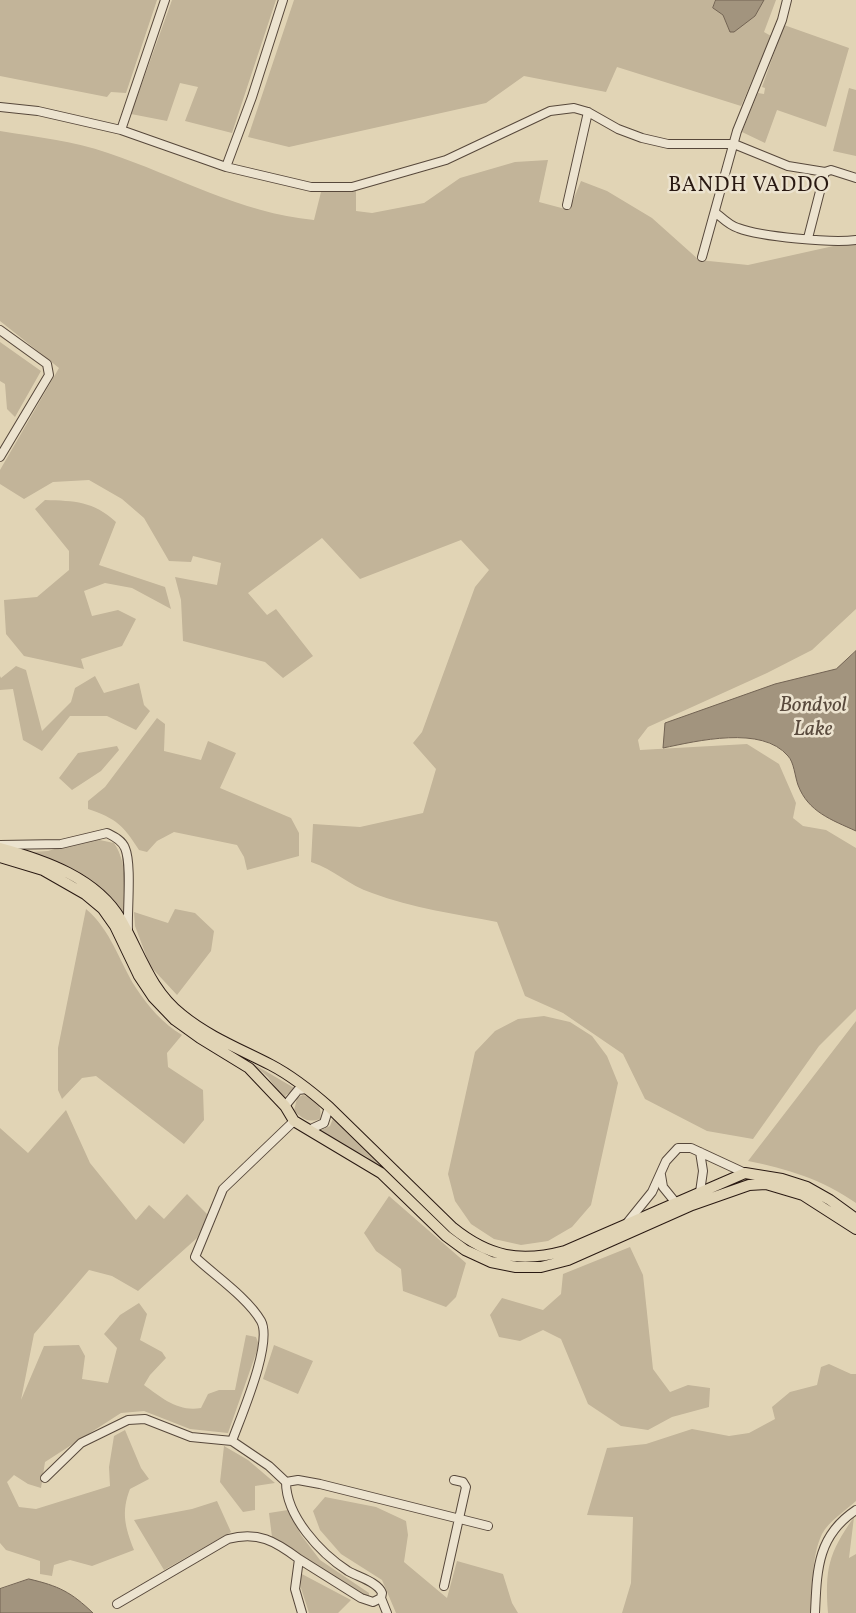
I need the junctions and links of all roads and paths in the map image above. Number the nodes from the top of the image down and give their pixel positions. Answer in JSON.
{"nodes":[{"id":1,"x":165,"y":0,"type":"edge"},
{"id":2,"x":283,"y":0,"type":"edge"},
{"id":3,"x":787,"y":0,"type":"edge"},
{"id":4,"x":0,"y":107,"type":"edge"},
{"id":5,"x":588,"y":112,"type":"junction"},
{"id":6,"x":121,"y":130,"type":"junction"},
{"id":7,"x":734,"y":144,"type":"junction"},
{"id":8,"x":226,"y":167,"type":"junction"},
{"id":9,"x":825,"y":172,"type":"junction"},
{"id":10,"x":856,"y":178,"type":"edge"},
{"id":11,"x":567,"y":205,"type":"dead end"},
{"id":12,"x":716,"y":213,"type":"junction"},
{"id":13,"x":808,"y":238,"type":"junction"},
{"id":14,"x":856,"y":240,"type":"edge"},
{"id":15,"x":702,"y":257,"type":"dead end"},
{"id":16,"x":0,"y":330,"type":"edge"},
{"id":17,"x":0,"y":457,"type":"edge"},
{"id":18,"x":0,"y":846,"type":"edge"},
{"id":19,"x":0,"y":857,"type":"edge"},
{"id":20,"x":128,"y":934,"type":"junction"},
{"id":21,"x":307,"y":1089,"type":"junction"},
{"id":22,"x":285,"y":1106,"type":"junction"},
{"id":23,"x":329,"y":1107,"type":"junction"},
{"id":24,"x":298,"y":1123,"type":"junction"},
{"id":25,"x":313,"y":1128,"type":"joint"},
{"id":26,"x":700,"y":1152,"type":"junction"},
{"id":27,"x":745,"y":1173,"type":"junction"},
{"id":28,"x":661,"y":1174,"type":"junction"},
{"id":29,"x":700,"y":1192,"type":"junction"},
{"id":30,"x":676,"y":1203,"type":"junction"},
{"id":31,"x":855,"y":1224,"type":"edge"},
{"id":32,"x":628,"y":1227,"type":"junction"},
{"id":33,"x":232,"y":1441,"type":"junction"},
{"id":34,"x":46,"y":1478,"type":"dead end"},
{"id":35,"x":454,"y":1480,"type":"dead end"},
{"id":36,"x":286,"y":1482,"type":"junction"},
{"id":37,"x":856,"y":1510,"type":"edge"},
{"id":38,"x":459,"y":1519,"type":"junction"},
{"id":39,"x":488,"y":1526,"type":"dead end"},
{"id":40,"x":299,"y":1559,"type":"junction"},
{"id":41,"x":444,"y":1586,"type":"dead end"},
{"id":42,"x":382,"y":1598,"type":"junction"},
{"id":43,"x":118,"y":1604,"type":"dead end"},
{"id":44,"x":302,"y":1613,"type":"edge"},
{"id":45,"x":387,"y":1613,"type":"edge"},
{"id":46,"x":815,"y":1613,"type":"edge"}],
"edges":[{"from":1,"to":6,"type":"street"},
{"from":2,"to":8,"type":"street"},
{"from":3,"to":7,"type":"street"},
{"from":4,"to":6,"type":"street"},
{"from":5,"to":7,"type":"street"},
{"from":5,"to":8,"type":"street"},
{"from":5,"to":11,"type":"street"},
{"from":6,"to":8,"type":"street"},
{"from":7,"to":9,"type":"street"},
{"from":7,"to":12,"type":"street"},
{"from":9,"to":10,"type":"street"},
{"from":9,"to":13,"type":"street"},
{"from":12,"to":13,"type":"street"},
{"from":12,"to":15,"type":"street"},
{"from":13,"to":14,"type":"street"},
{"from":16,"to":17,"type":"street"},
{"from":18,"to":20,"type":"main road"},
{"from":18,"to":20,"type":"street"},
{"from":19,"to":22,"type":"main road"},
{"from":20,"to":21,"type":"main road"},
{"from":21,"to":22,"type":"street"},
{"from":21,"to":23,"type":"main road"},
{"from":22,"to":24,"type":"main road"},
{"from":23,"to":25,"type":"street"},
{"from":23,"to":32,"type":"main road"},
{"from":24,"to":25,"type":"main road"},
{"from":24,"to":32,"type":"main road"},
{"from":24,"to":33,"type":"street"},
{"from":26,"to":27,"type":"street"},
{"from":26,"to":28,"type":"street"},
{"from":26,"to":29,"type":"street"},
{"from":27,"to":29,"type":"main road"},
{"from":27,"to":31,"type":"main road"},
{"from":28,"to":30,"type":"street"},
{"from":28,"to":32,"type":"street"},
{"from":29,"to":30,"type":"main road"},
{"from":30,"to":32,"type":"main road"},
{"from":31,"to":32,"type":"main road"},
{"from":33,"to":34,"type":"street"},
{"from":33,"to":36,"type":"street"},
{"from":35,"to":38,"type":"street"},
{"from":36,"to":38,"type":"street"},
{"from":36,"to":42,"type":"street"},
{"from":37,"to":46,"type":"street"},
{"from":38,"to":39,"type":"street"},
{"from":38,"to":41,"type":"street"},
{"from":40,"to":42,"type":"street"},
{"from":40,"to":43,"type":"street"},
{"from":40,"to":44,"type":"street"},
{"from":42,"to":45,"type":"street"}]}
